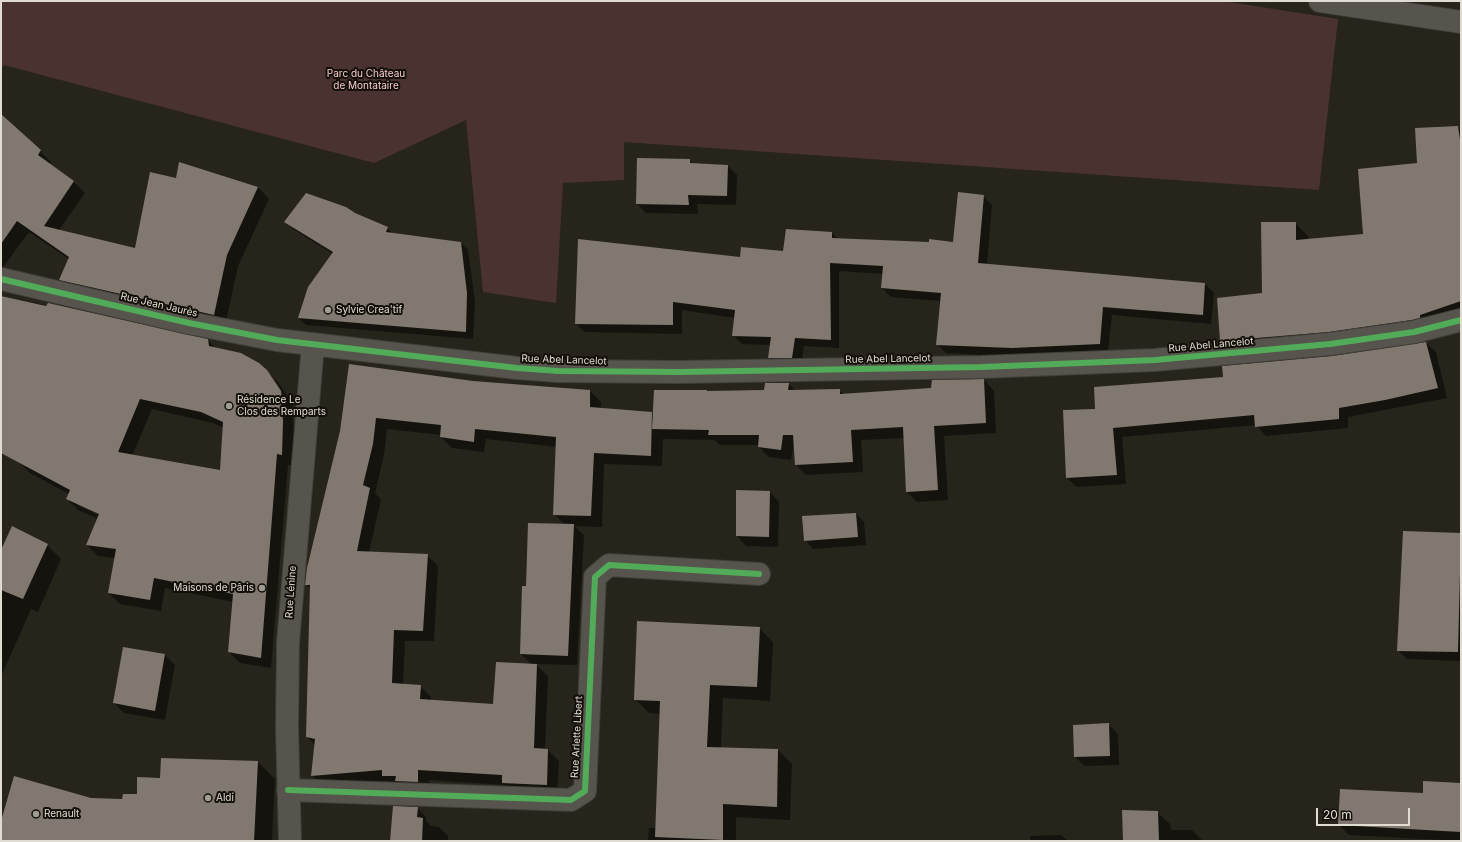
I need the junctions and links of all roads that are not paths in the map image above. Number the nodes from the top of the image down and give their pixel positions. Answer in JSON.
{"nodes":[{"id":1,"x":1320,"y":1,"type":"edge"},
{"id":2,"x":1461,"y":22,"type":"edge"},
{"id":3,"x":1,"y":279,"type":"edge"},
{"id":4,"x":1461,"y":320,"type":"edge"},
{"id":5,"x":313,"y":344,"type":"junction"},
{"id":6,"x":759,"y":574,"type":"dead end"},
{"id":7,"x":288,"y":790,"type":"junction"},
{"id":8,"x":290,"y":841,"type":"edge"}],
"edges":[{"from":1,"to":2,"type":"street"},
{"from":3,"to":5,"type":"street","name":"Rue Jean Jaurès"},
{"from":4,"to":5,"type":"street","name":"Rue Abel Lancelot"},
{"from":5,"to":7,"type":"street","name":"Rue Lénine"},
{"from":6,"to":7,"type":"street","name":"Rue Arlette Libert"},
{"from":7,"to":8,"type":"street","name":"Rue Lénine"}]}
